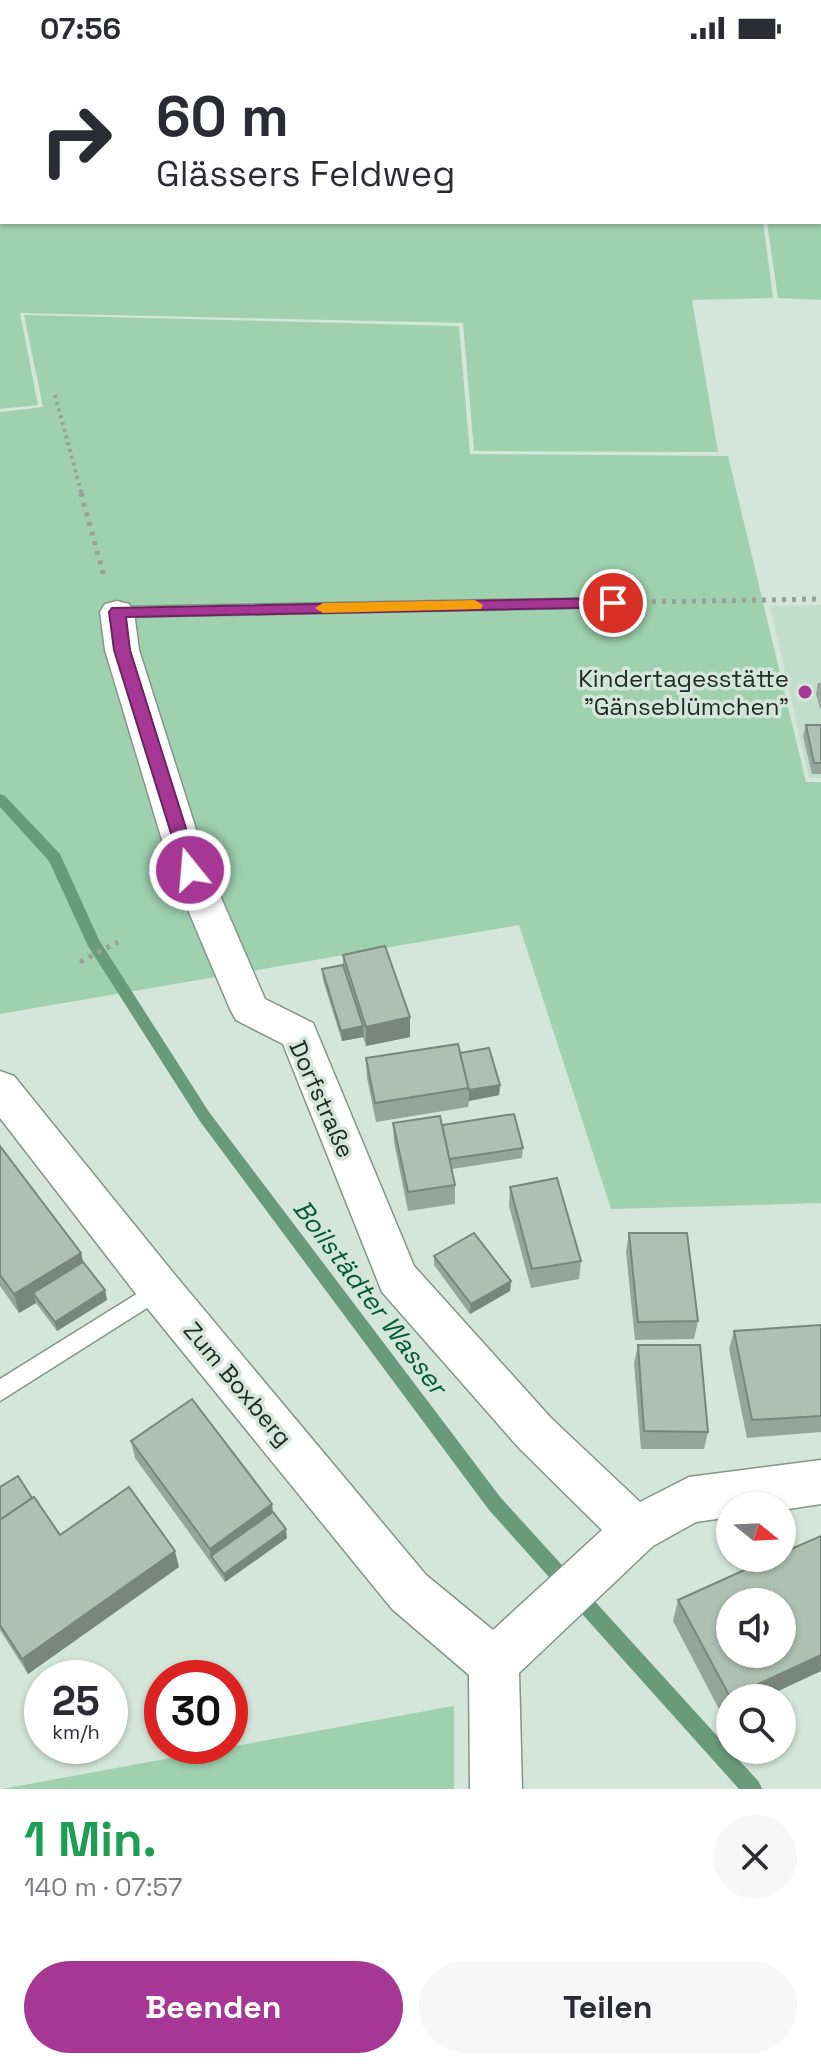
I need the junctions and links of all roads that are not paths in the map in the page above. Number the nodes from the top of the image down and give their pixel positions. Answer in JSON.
{"nodes":[{"id":1,"x":613,"y":603,"type":"road end"},
{"id":2,"x":117,"y":612,"type":"joint"},
{"id":3,"x":0,"y":1088,"type":"edge"},
{"id":4,"x":159,"y":1289,"type":"junction"},
{"id":5,"x":0,"y":1391,"type":"edge"},
{"id":6,"x":821,"y":1482,"type":"edge"},
{"id":7,"x":636,"y":1530,"type":"junction"},
{"id":8,"x":494,"y":1663,"type":"junction"},
{"id":9,"x":496,"y":1789,"type":"edge"}],
"edges":[{"from":1,"to":2,"type":"lane"},
{"from":2,"to":7,"type":"street","name":"Dorfstraße"},
{"from":3,"to":4,"type":"street","name":"Zum Boxberg"},
{"from":4,"to":5,"type":"lane"},
{"from":4,"to":8,"type":"street","name":"Zum Boxberg"},
{"from":6,"to":7,"type":"street"},
{"from":7,"to":8,"type":"street"},
{"from":8,"to":9,"type":"street"}]}
